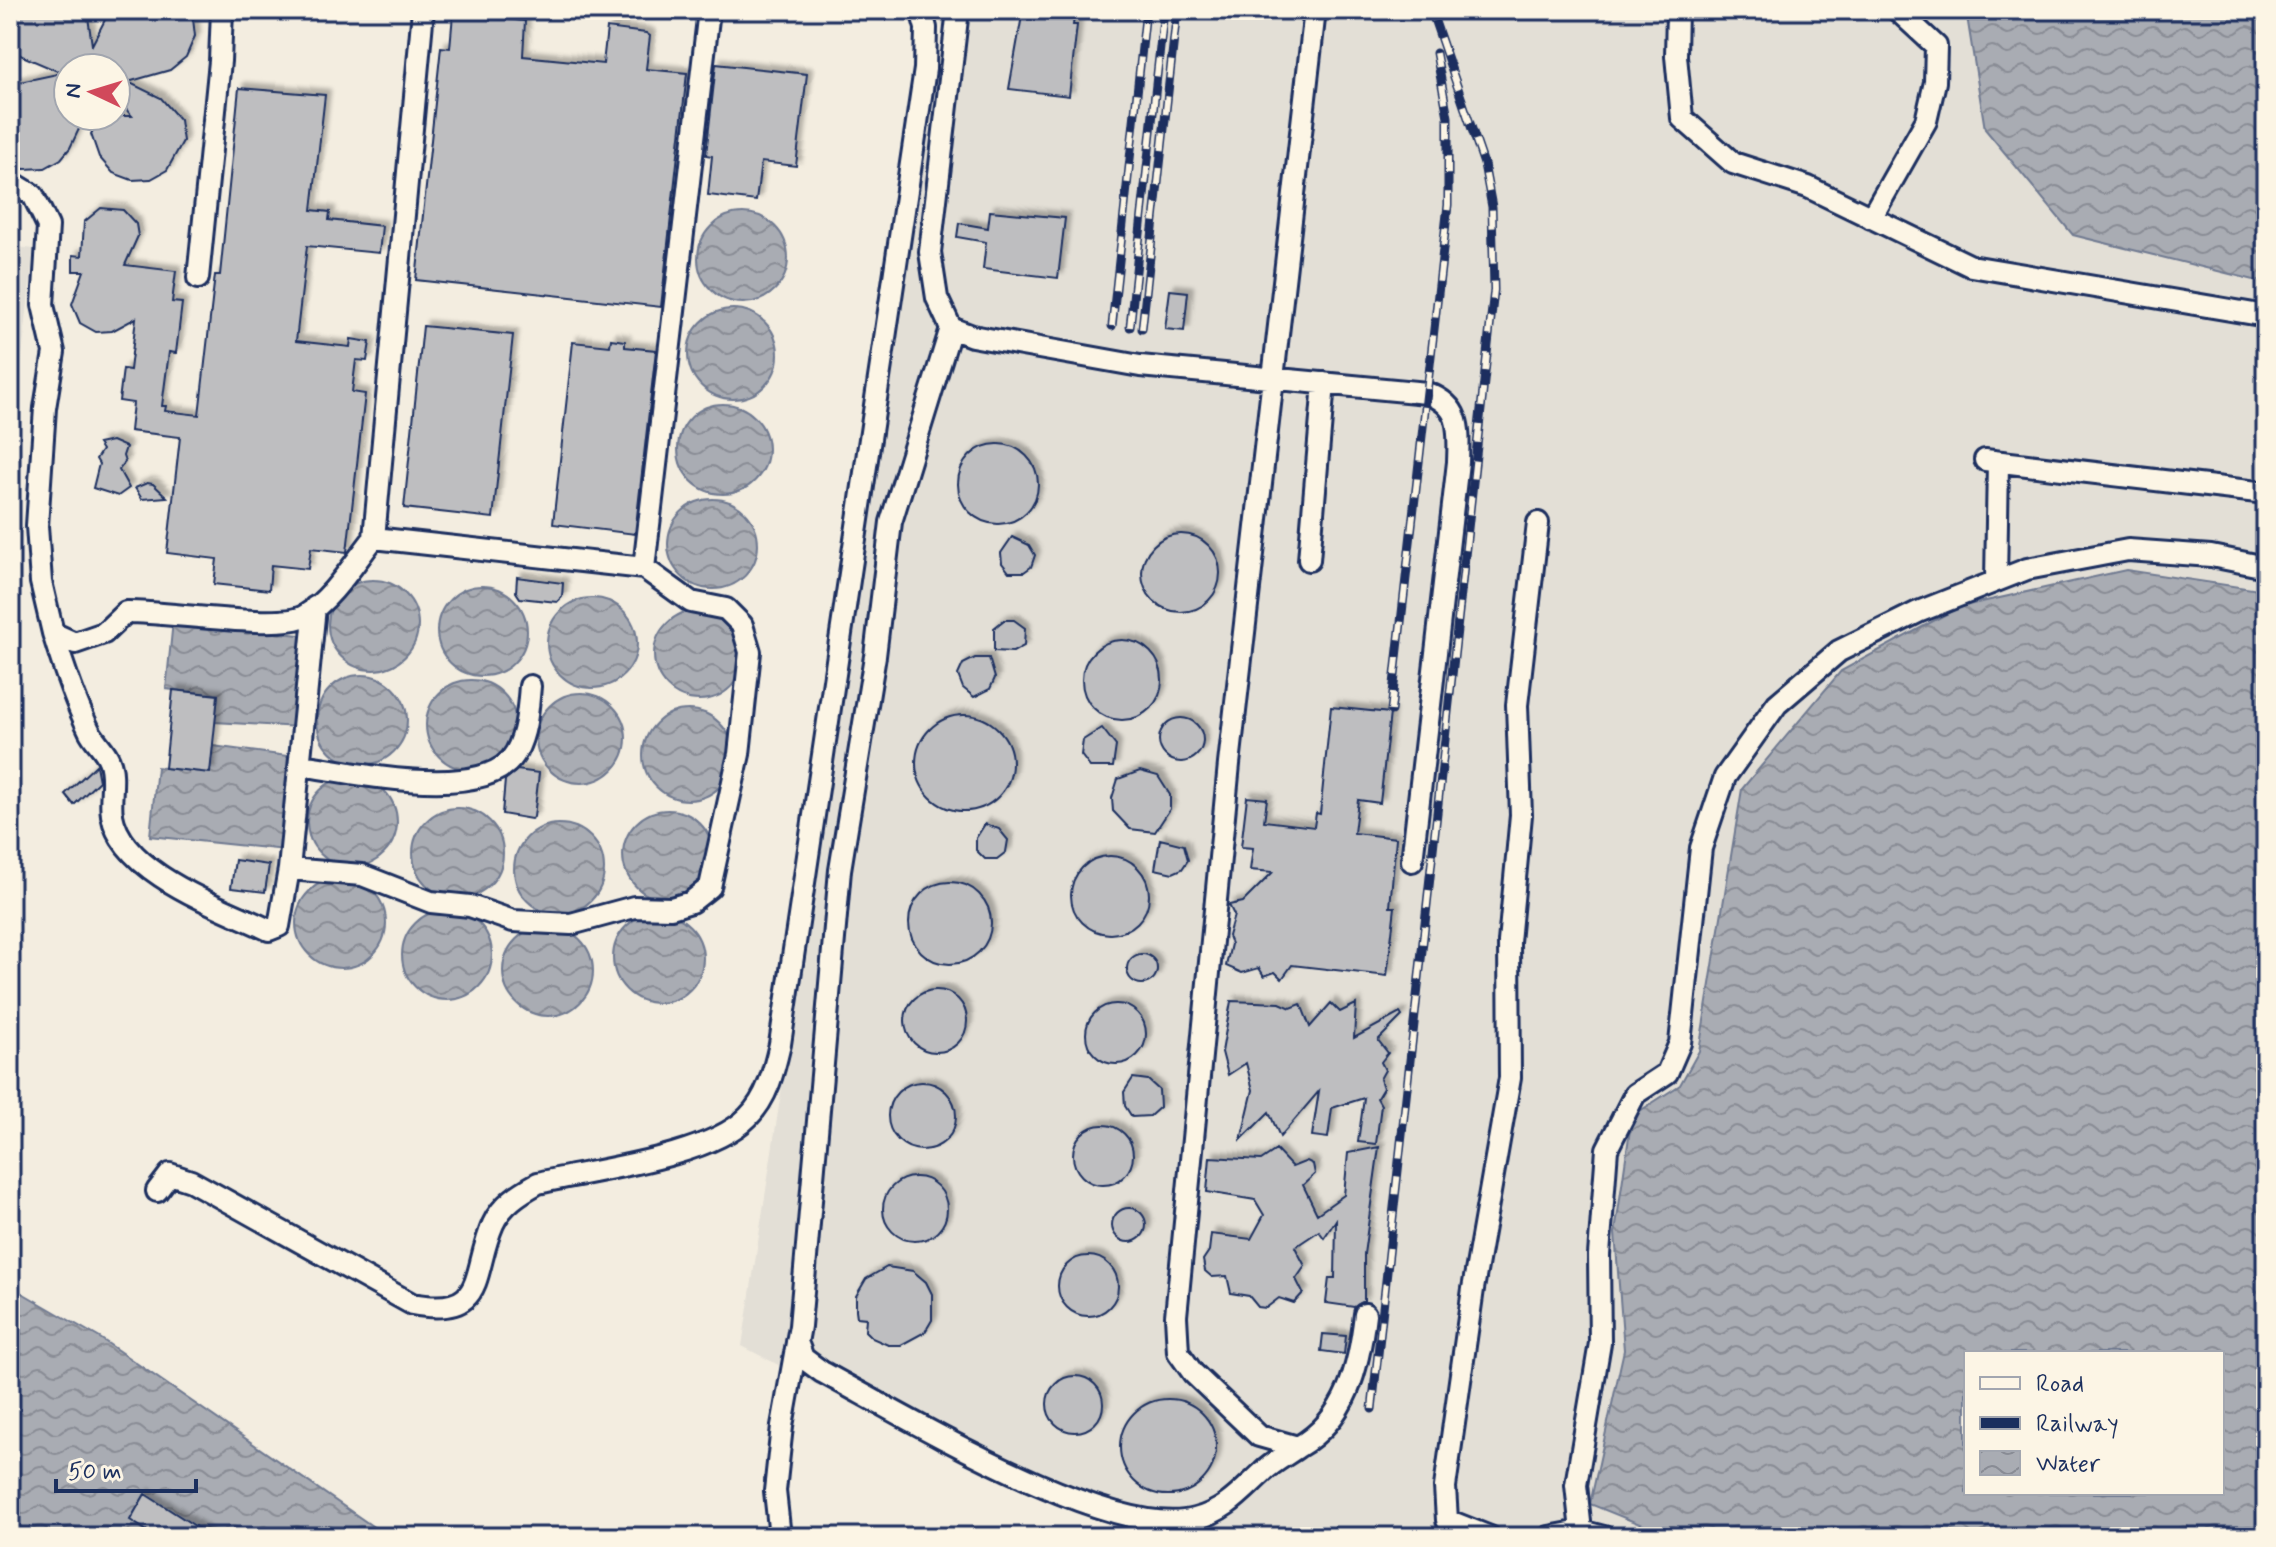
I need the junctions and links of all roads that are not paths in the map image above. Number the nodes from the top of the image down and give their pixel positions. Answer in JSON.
{"nodes":[{"id":1,"x":222,"y":10,"type":"edge"},
{"id":2,"x":423,"y":10,"type":"edge"},
{"id":3,"x":709,"y":10,"type":"edge"},
{"id":4,"x":921,"y":10,"type":"edge"},
{"id":5,"x":958,"y":10,"type":"edge"},
{"id":6,"x":1315,"y":10,"type":"edge"},
{"id":7,"x":1677,"y":10,"type":"edge"},
{"id":8,"x":1897,"y":10,"type":"edge"},
{"id":9,"x":10,"y":181,"type":"edge"},
{"id":10,"x":1871,"y":218,"type":"junction"},
{"id":11,"x":198,"y":278,"type":"dead end"},
{"id":12,"x":2266,"y":316,"type":"edge"},
{"id":13,"x":951,"y":328,"type":"junction"},
{"id":14,"x":1272,"y":379,"type":"junction"},
{"id":15,"x":1324,"y":383,"type":"junction"},
{"id":16,"x":2266,"y":493,"type":"edge"},
{"id":17,"x":1538,"y":523,"type":"dead end"},
{"id":18,"x":374,"y":538,"type":"junction"},
{"id":19,"x":1309,"y":560,"type":"dead end"},
{"id":20,"x":2266,"y":567,"type":"edge"},
{"id":21,"x":644,"y":568,"type":"junction"},
{"id":22,"x":1996,"y":581,"type":"junction"},
{"id":23,"x":315,"y":607,"type":"junction"},
{"id":24,"x":53,"y":633,"type":"junction"},
{"id":25,"x":530,"y":686,"type":"dead end"},
{"id":26,"x":300,"y":765,"type":"junction"},
{"id":27,"x":1412,"y":861,"type":"dead end"},
{"id":28,"x":289,"y":869,"type":"junction"},
{"id":29,"x":157,"y":1191,"type":"dead end"},
{"id":30,"x":1365,"y":1314,"type":"dead end"},
{"id":31,"x":797,"y":1342,"type":"junction"},
{"id":32,"x":1298,"y":1447,"type":"junction"},
{"id":33,"x":1581,"y":1531,"type":"junction"},
{"id":34,"x":780,"y":1537,"type":"edge"},
{"id":35,"x":1490,"y":1537,"type":"edge"},
{"id":36,"x":1549,"y":1537,"type":"edge"},
{"id":37,"x":1604,"y":1537,"type":"edge"}],
"edges":[{"from":1,"to":11,"type":"lane"},
{"from":2,"to":18,"type":"lane"},
{"from":3,"to":21,"type":"lane"},
{"from":4,"to":29,"type":"lane"},
{"from":5,"to":13,"type":"lane"},
{"from":6,"to":14,"type":"lane"},
{"from":7,"to":10,"type":"lane"},
{"from":8,"to":10,"type":"lane"},
{"from":9,"to":24,"type":"lane"},
{"from":10,"to":12,"type":"lane"},
{"from":13,"to":14,"type":"lane"},
{"from":13,"to":31,"type":"lane"},
{"from":14,"to":15,"type":"lane"},
{"from":14,"to":32,"type":"lane"},
{"from":15,"to":19,"type":"lane"},
{"from":15,"to":27,"type":"lane"},
{"from":16,"to":22,"type":"lane"},
{"from":17,"to":35,"type":"lane"},
{"from":18,"to":21,"type":"lane"},
{"from":18,"to":23,"type":"lane"},
{"from":20,"to":22,"type":"lane"},
{"from":21,"to":28,"type":"lane"},
{"from":22,"to":33,"type":"lane"},
{"from":23,"to":24,"type":"lane"},
{"from":23,"to":26,"type":"lane"},
{"from":24,"to":28,"type":"lane"},
{"from":25,"to":26,"type":"lane"},
{"from":26,"to":28,"type":"lane"},
{"from":30,"to":32,"type":"lane"},
{"from":31,"to":32,"type":"lane"},
{"from":31,"to":34,"type":"lane"},
{"from":33,"to":36,"type":"lane"},
{"from":33,"to":37,"type":"lane"}]}
